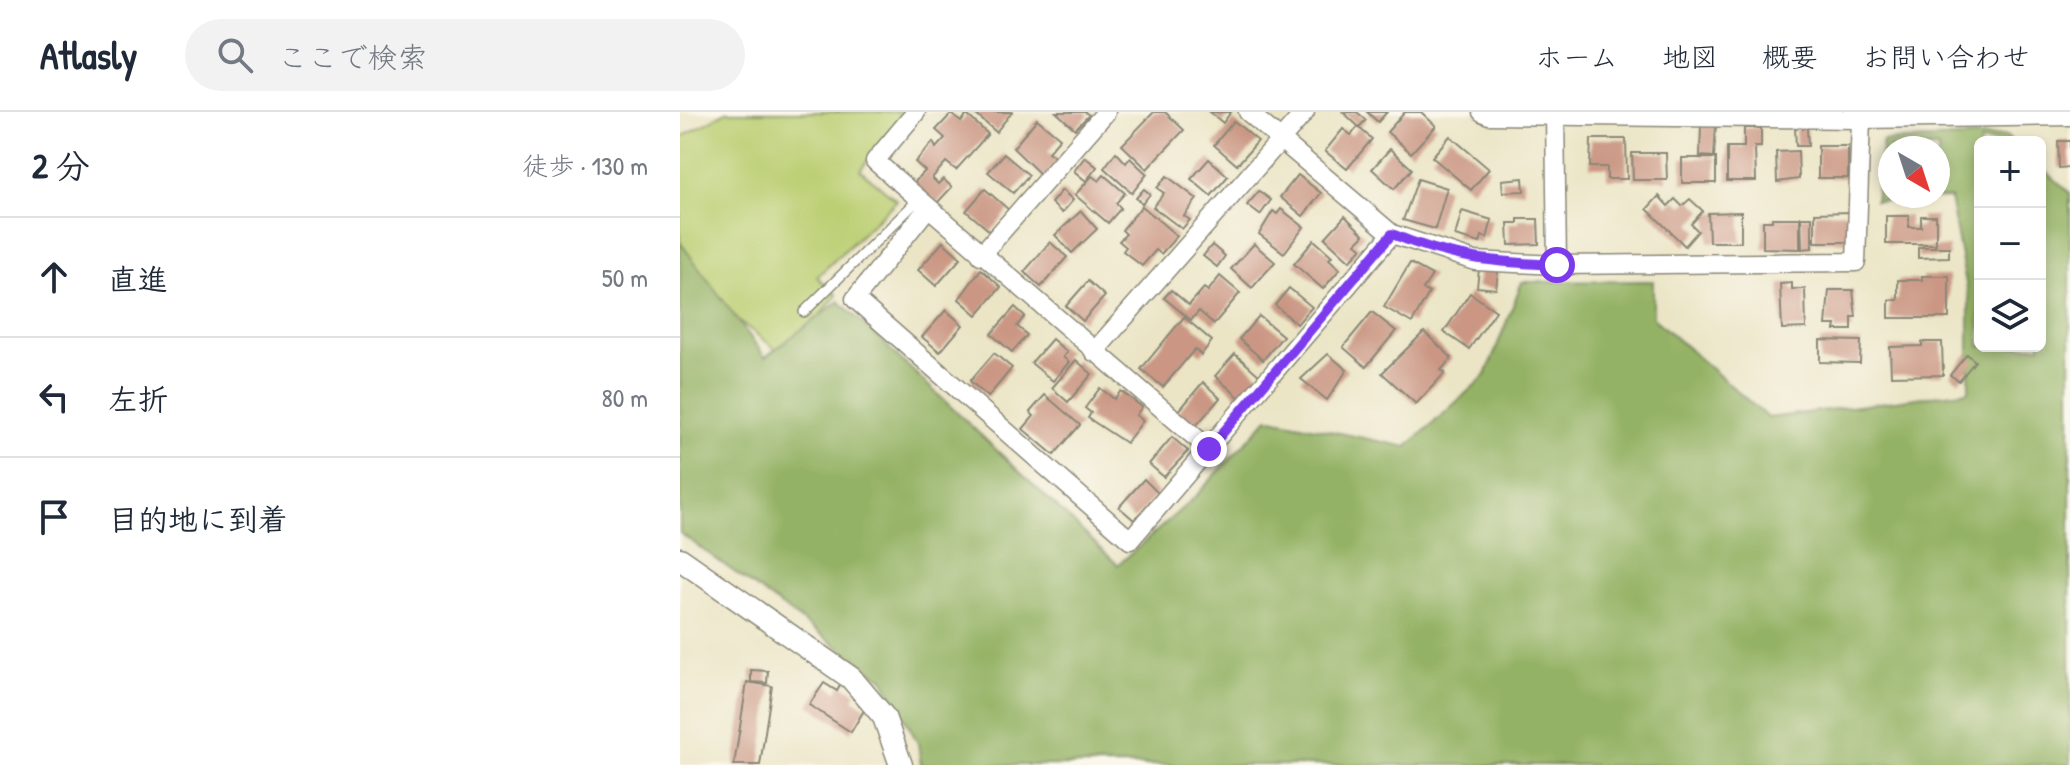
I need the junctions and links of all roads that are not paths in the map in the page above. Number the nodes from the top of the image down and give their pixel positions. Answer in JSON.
{"nodes":[{"id":1,"x":916,"y":112,"type":"edge"},
{"id":2,"x":1106,"y":112,"type":"edge"},
{"id":3,"x":1248,"y":112,"type":"edge"},
{"id":4,"x":1305,"y":112,"type":"edge"},
{"id":5,"x":1482,"y":112,"type":"edge"},
{"id":6,"x":1555,"y":113,"type":"edge"},
{"id":7,"x":1984,"y":114,"type":"edge"},
{"id":8,"x":2070,"y":116,"type":"edge"},
{"id":9,"x":1861,"y":119,"type":"junction"},
{"id":10,"x":1282,"y":139,"type":"junction"},
{"id":11,"x":923,"y":204,"type":"junction"},
{"id":12,"x":1392,"y":234,"type":"junction"},
{"id":13,"x":981,"y":255,"type":"junction"},
{"id":14,"x":1557,"y":265,"type":"junction"},
{"id":15,"x":804,"y":312,"type":"dead end"},
{"id":16,"x":1094,"y":352,"type":"junction"},
{"id":17,"x":1209,"y":449,"type":"junction"},
{"id":18,"x":680,"y":559,"type":"edge"},
{"id":19,"x":901,"y":765,"type":"edge"}],
"edges":[{"from":1,"to":11,"type":"street"},
{"from":2,"to":13,"type":"street"},
{"from":3,"to":10,"type":"street"},
{"from":4,"to":10,"type":"street"},
{"from":5,"to":6,"type":"street"},
{"from":6,"to":9,"type":"street"},
{"from":6,"to":14,"type":"street"},
{"from":7,"to":8,"type":"street"},
{"from":7,"to":9,"type":"street"},
{"from":9,"to":14,"type":"street"},
{"from":10,"to":12,"type":"street"},
{"from":10,"to":16,"type":"street"},
{"from":11,"to":13,"type":"street"},
{"from":11,"to":15,"type":"lane"},
{"from":11,"to":17,"type":"street"},
{"from":12,"to":14,"type":"street"},
{"from":12,"to":17,"type":"street"},
{"from":13,"to":16,"type":"street"},
{"from":16,"to":17,"type":"street"},
{"from":18,"to":19,"type":"street"}]}
